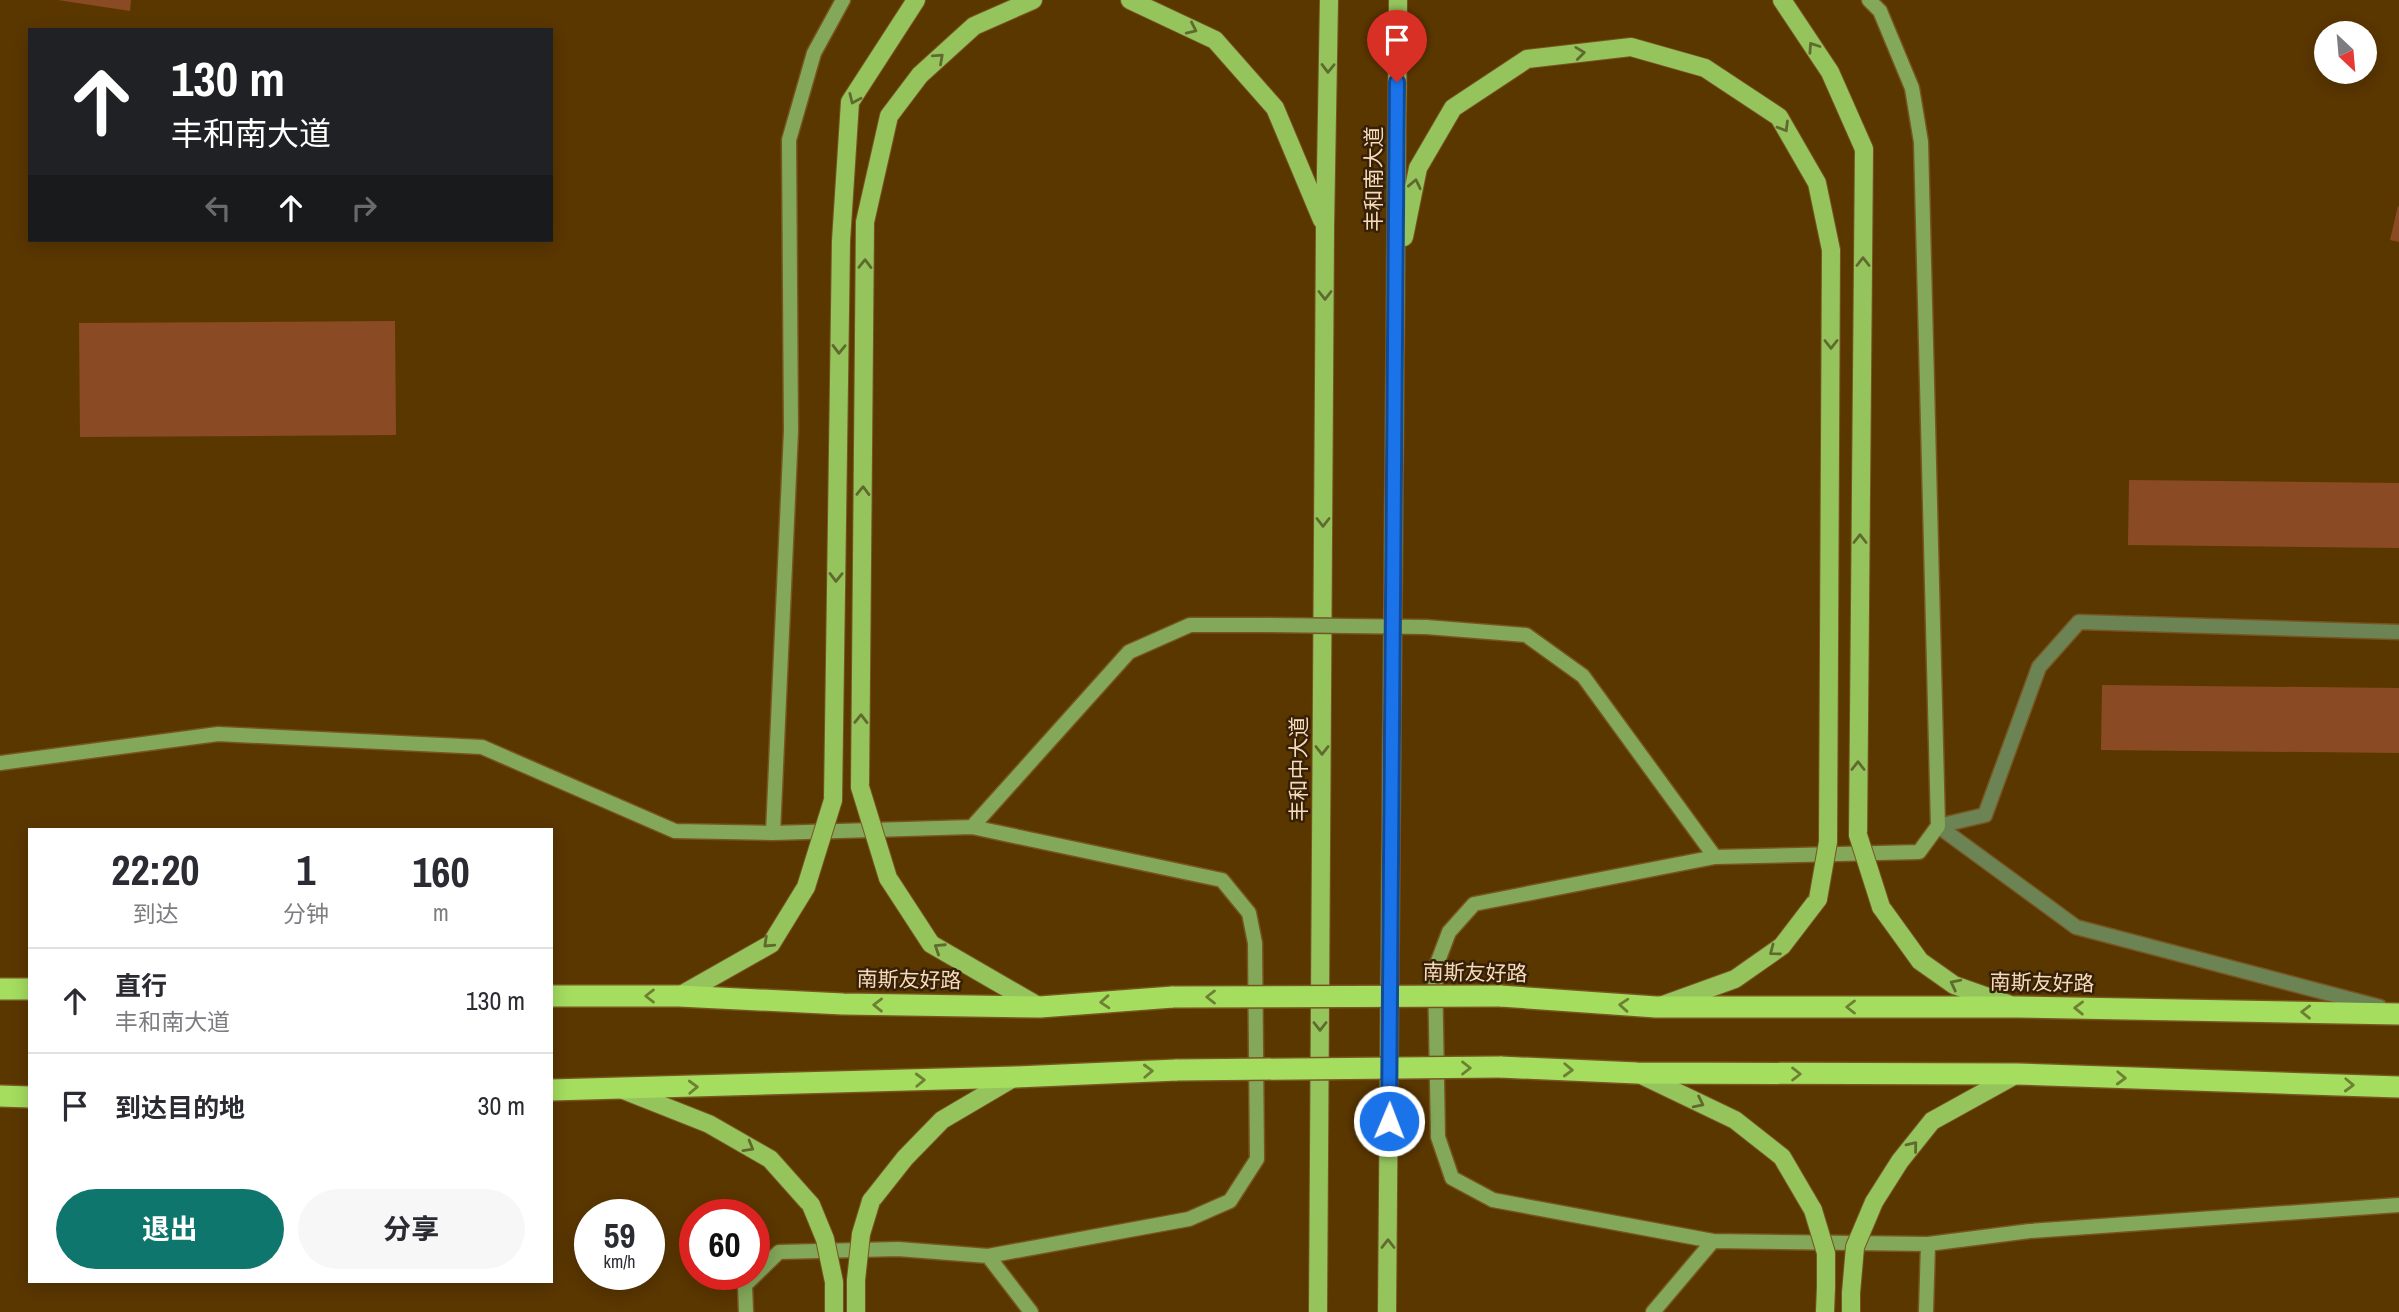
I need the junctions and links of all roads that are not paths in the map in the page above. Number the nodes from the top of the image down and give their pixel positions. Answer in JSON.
{"nodes":[{"id":1,"x":844,"y":0,"type":"edge"},
{"id":2,"x":916,"y":0,"type":"edge"},
{"id":3,"x":1032,"y":0,"type":"edge"},
{"id":4,"x":1130,"y":0,"type":"edge"},
{"id":5,"x":1329,"y":0,"type":"edge"},
{"id":6,"x":1398,"y":0,"type":"edge"},
{"id":7,"x":1782,"y":0,"type":"edge"},
{"id":8,"x":1869,"y":0,"type":"edge"},
{"id":9,"x":1325,"y":227,"type":"junction"},
{"id":10,"x":1396,"y":275,"type":"junction"},
{"id":11,"x":2399,"y":632,"type":"edge"},
{"id":12,"x":0,"y":763,"type":"edge"},
{"id":13,"x":1938,"y":826,"type":"junction"},
{"id":14,"x":972,"y":827,"type":"junction"},
{"id":15,"x":773,"y":833,"type":"junction"},
{"id":16,"x":1715,"y":858,"type":"junction"},
{"id":17,"x":0,"y":989,"type":"edge"},
{"id":18,"x":28,"y":989,"type":"edge"},
{"id":19,"x":553,"y":996,"type":"edge"},
{"id":20,"x":679,"y":996,"type":"junction"},
{"id":21,"x":1040,"y":1007,"type":"junction"},
{"id":22,"x":1657,"y":1007,"type":"junction"},
{"id":23,"x":2018,"y":1007,"type":"junction"},
{"id":24,"x":2399,"y":1013,"type":"edge"},
{"id":25,"x":1637,"y":1073,"type":"junction"},
{"id":26,"x":2017,"y":1074,"type":"junction"},
{"id":27,"x":1015,"y":1077,"type":"junction"},
{"id":28,"x":2399,"y":1087,"type":"edge"},
{"id":29,"x":620,"y":1089,"type":"junction"},
{"id":30,"x":553,"y":1090,"type":"edge"},
{"id":31,"x":0,"y":1096,"type":"edge"},
{"id":32,"x":28,"y":1097,"type":"edge"},
{"id":33,"x":2399,"y":1205,"type":"edge"},
{"id":34,"x":1713,"y":1241,"type":"junction"},
{"id":35,"x":1928,"y":1244,"type":"junction"},
{"id":36,"x":988,"y":1256,"type":"junction"},
{"id":37,"x":746,"y":1312,"type":"edge"},
{"id":38,"x":834,"y":1312,"type":"edge"},
{"id":39,"x":856,"y":1312,"type":"edge"},
{"id":40,"x":1031,"y":1312,"type":"edge"},
{"id":41,"x":1318,"y":1312,"type":"edge"},
{"id":42,"x":1387,"y":1312,"type":"edge"},
{"id":43,"x":1653,"y":1312,"type":"edge"},
{"id":44,"x":1825,"y":1312,"type":"edge"},
{"id":45,"x":1851,"y":1312,"type":"edge"},
{"id":46,"x":1926,"y":1312,"type":"edge"}],
"edges":[{"from":1,"to":15,"type":"street"},
{"from":2,"to":20,"type":"main road","one_way":true,"bridge":true},
{"from":21,"to":3,"type":"main road","one_way":true,"bridge":true},
{"from":4,"to":9,"type":"main road","one_way":true},
{"from":5,"to":9,"type":"main road","one_way":true},
{"from":6,"to":10,"type":"main road","name":"丰和南大道"},
{"from":23,"to":7,"type":"main road","one_way":true,"bridge":true},
{"from":8,"to":13,"type":"street"},
{"from":9,"to":41,"type":"main road","name":"丰和中大道","one_way":true},
{"from":10,"to":22,"type":"main road","one_way":true,"bridge":true},
{"from":42,"to":10,"type":"main road","one_way":true},
{"from":11,"to":13,"type":"street"},
{"from":12,"to":15,"type":"street"},
{"from":13,"to":16,"type":"street"},
{"from":13,"to":24,"type":"street"},
{"from":14,"to":15,"type":"street"},
{"from":14,"to":16,"type":"street","bridge":true},
{"from":14,"to":36,"type":"street"},
{"from":16,"to":34,"type":"street"},
{"from":17,"to":18,"type":"highway"},
{"from":20,"to":19,"type":"highway","name":"南斯友好路","one_way":true},
{"from":21,"to":20,"type":"highway","name":"南斯友好路","one_way":true},
{"from":22,"to":21,"type":"highway","name":"南斯友好路","one_way":true,"bridge":true},
{"from":23,"to":22,"type":"highway","name":"南斯友好路","one_way":true},
{"from":24,"to":23,"type":"highway","name":"南斯友好路","one_way":true},
{"from":25,"to":26,"type":"highway","one_way":true},
{"from":27,"to":25,"type":"highway","one_way":true,"bridge":true},
{"from":25,"to":44,"type":"main road","one_way":true,"bridge":true},
{"from":26,"to":28,"type":"highway","one_way":true},
{"from":45,"to":26,"type":"main road","one_way":true,"bridge":true},
{"from":29,"to":27,"type":"highway","one_way":true},
{"from":27,"to":39,"type":"main road","bridge":true},
{"from":29,"to":30,"type":"highway"},
{"from":29,"to":38,"type":"main road","one_way":true,"bridge":true},
{"from":31,"to":32,"type":"highway"},
{"from":33,"to":35,"type":"street"},
{"from":34,"to":35,"type":"street"},
{"from":34,"to":43,"type":"street"},
{"from":35,"to":46,"type":"street"},
{"from":36,"to":37,"type":"street"},
{"from":36,"to":40,"type":"street"}]}
